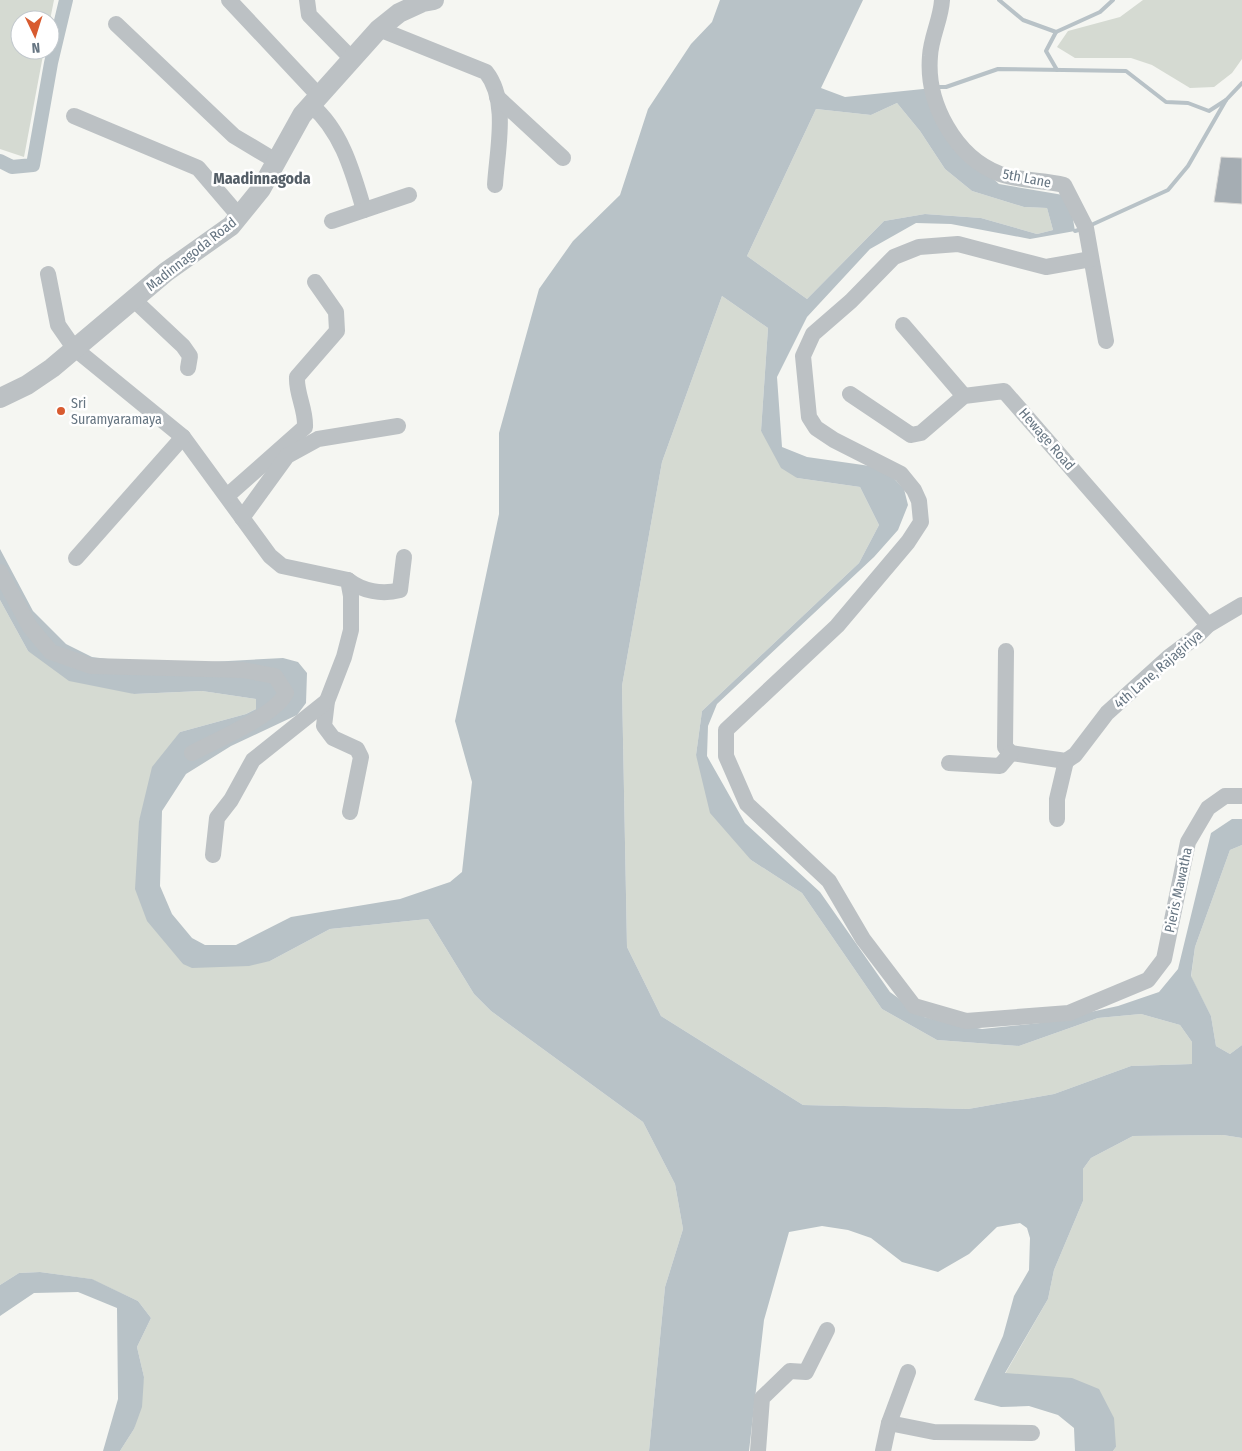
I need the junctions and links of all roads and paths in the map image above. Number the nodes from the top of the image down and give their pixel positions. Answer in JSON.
{"nodes":[{"id":1,"x":229,"y":0,"type":"edge"},
{"id":2,"x":307,"y":0,"type":"edge"},
{"id":3,"x":434,"y":0,"type":"edge"},
{"id":4,"x":942,"y":0,"type":"edge"},
{"id":5,"x":116,"y":24,"type":"dead end"},
{"id":6,"x":379,"y":29,"type":"junction"},
{"id":7,"x":353,"y":60,"type":"junction"},
{"id":8,"x":497,"y":97,"type":"junction"},
{"id":9,"x":315,"y":100,"type":"junction"},
{"id":10,"x":74,"y":116,"type":"dead end"},
{"id":11,"x":563,"y":158,"type":"dead end"},
{"id":12,"x":276,"y":161,"type":"junction"},
{"id":13,"x":495,"y":185,"type":"dead end"},
{"id":14,"x":409,"y":195,"type":"dead end"},
{"id":15,"x":364,"y":210,"type":"junction"},
{"id":16,"x":239,"y":216,"type":"junction"},
{"id":17,"x":332,"y":221,"type":"dead end"},
{"id":18,"x":1091,"y":259,"type":"junction"},
{"id":19,"x":48,"y":274,"type":"dead end"},
{"id":20,"x":315,"y":282,"type":"dead end"},
{"id":21,"x":133,"y":299,"type":"junction"},
{"id":22,"x":903,"y":325,"type":"dead end"},
{"id":23,"x":1106,"y":341,"type":"dead end"},
{"id":24,"x":74,"y":348,"type":"junction"},
{"id":25,"x":188,"y":368,"type":"dead end"},
{"id":26,"x":850,"y":394,"type":"dead end"},
{"id":27,"x":964,"y":396,"type":"junction"},
{"id":28,"x":0,"y":398,"type":"edge"},
{"id":29,"x":398,"y":426,"type":"dead end"},
{"id":30,"x":183,"y":437,"type":"junction"},
{"id":31,"x":227,"y":496,"type":"junction"},
{"id":32,"x":242,"y":518,"type":"junction"},
{"id":33,"x":404,"y":557,"type":"dead end"},
{"id":34,"x":76,"y":558,"type":"dead end"},
{"id":35,"x":0,"y":572,"type":"edge"},
{"id":36,"x":348,"y":580,"type":"junction"},
{"id":37,"x":1242,"y":605,"type":"edge"},
{"id":38,"x":1208,"y":625,"type":"junction"},
{"id":39,"x":1006,"y":651,"type":"dead end"},
{"id":40,"x":326,"y":701,"type":"junction"},
{"id":41,"x":192,"y":753,"type":"dead end"},
{"id":42,"x":1011,"y":753,"type":"junction"},
{"id":43,"x":1066,"y":761,"type":"junction"},
{"id":44,"x":949,"y":763,"type":"dead end"},
{"id":45,"x":1242,"y":796,"type":"edge"},
{"id":46,"x":350,"y":812,"type":"dead end"},
{"id":47,"x":1057,"y":819,"type":"dead end"},
{"id":48,"x":213,"y":855,"type":"dead end"},
{"id":49,"x":827,"y":1330,"type":"dead end"},
{"id":50,"x":908,"y":1372,"type":"dead end"},
{"id":51,"x":889,"y":1423,"type":"junction"},
{"id":52,"x":1032,"y":1433,"type":"dead end"},
{"id":53,"x":758,"y":1451,"type":"edge"},
{"id":54,"x":883,"y":1451,"type":"edge"}],
"edges":[{"from":1,"to":9,"type":"street"},
{"from":2,"to":7,"type":"street"},
{"from":3,"to":6,"type":"street","name":"Madinnagoda Road"},
{"from":4,"to":18,"type":"street","name":"5th Lane"},
{"from":5,"to":12,"type":"street"},
{"from":6,"to":7,"type":"street","name":"Madinnagoda Road"},
{"from":6,"to":8,"type":"street"},
{"from":7,"to":9,"type":"street","name":"Madinnagoda Road"},
{"from":8,"to":11,"type":"street"},
{"from":8,"to":13,"type":"street"},
{"from":9,"to":12,"type":"street","name":"Madinnagoda Road"},
{"from":9,"to":15,"type":"street"},
{"from":10,"to":16,"type":"street"},
{"from":12,"to":16,"type":"street","name":"Madinnagoda Road"},
{"from":14,"to":15,"type":"street"},
{"from":15,"to":17,"type":"street"},
{"from":16,"to":21,"type":"street","name":"Madinnagoda Road"},
{"from":18,"to":23,"type":"street","name":"5th Lane"},
{"from":18,"to":45,"type":"street","name":"Pieris Mawatha"},
{"from":19,"to":24,"type":"street"},
{"from":20,"to":31,"type":"street"},
{"from":21,"to":24,"type":"street","name":"Madinnagoda Road"},
{"from":21,"to":25,"type":"street"},
{"from":22,"to":27,"type":"street"},
{"from":24,"to":28,"type":"street","name":"Madinnagoda Road"},
{"from":24,"to":30,"type":"street"},
{"from":26,"to":27,"type":"street"},
{"from":27,"to":38,"type":"street","name":"Hewage Road"},
{"from":29,"to":32,"type":"street"},
{"from":30,"to":31,"type":"street"},
{"from":30,"to":34,"type":"street"},
{"from":31,"to":32,"type":"street"},
{"from":32,"to":36,"type":"street"},
{"from":33,"to":36,"type":"street"},
{"from":35,"to":41,"type":"street"},
{"from":36,"to":40,"type":"street"},
{"from":37,"to":38,"type":"street","name":"4th Lane, Rajagiriya"},
{"from":38,"to":43,"type":"street","name":"4th Lane, Rajagiriya"},
{"from":39,"to":42,"type":"street"},
{"from":40,"to":46,"type":"street"},
{"from":40,"to":48,"type":"street"},
{"from":42,"to":43,"type":"street"},
{"from":42,"to":44,"type":"street"},
{"from":43,"to":47,"type":"street"},
{"from":49,"to":53,"type":"street"},
{"from":50,"to":51,"type":"street"},
{"from":51,"to":52,"type":"street"},
{"from":51,"to":54,"type":"street"}]}
